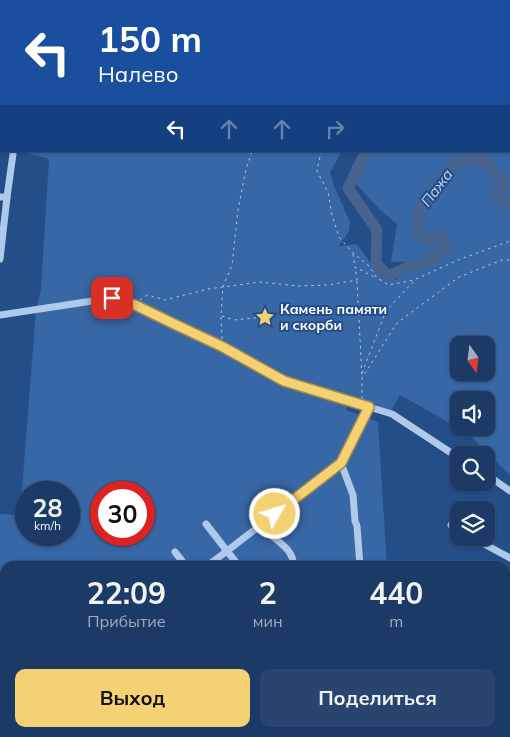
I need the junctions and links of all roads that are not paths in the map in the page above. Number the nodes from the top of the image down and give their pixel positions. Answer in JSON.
{"nodes":[{"id":1,"x":13,"y":154,"type":"dead end"},
{"id":2,"x":3,"y":197,"type":"edge"},
{"id":3,"x":0,"y":259,"type":"edge"},
{"id":4,"x":0,"y":315,"type":"edge"},
{"id":5,"x":366,"y":406,"type":"junction"},
{"id":6,"x":450,"y":452,"type":"edge"},
{"id":7,"x":341,"y":463,"type":"junction"},
{"id":8,"x":495,"y":480,"type":"edge"},
{"id":9,"x":510,"y":491,"type":"edge"},
{"id":10,"x":206,"y":524,"type":"dead end"},
{"id":11,"x":261,"y":524,"type":"junction"},
{"id":12,"x":488,"y":546,"type":"edge"},
{"id":13,"x":227,"y":551,"type":"junction"},
{"id":14,"x":175,"y":552,"type":"dead end"},
{"id":15,"x":510,"y":558,"type":"edge"},
{"id":16,"x":182,"y":561,"type":"edge"},
{"id":17,"x":214,"y":561,"type":"edge"},
{"id":18,"x":235,"y":561,"type":"edge"},
{"id":19,"x":294,"y":561,"type":"edge"},
{"id":20,"x":360,"y":561,"type":"edge"}],
"edges":[{"from":1,"to":2,"type":"street"},
{"from":2,"to":3,"type":"street"},
{"from":4,"to":5,"type":"street"},
{"from":5,"to":6,"type":"street"},
{"from":5,"to":7,"type":"street"},
{"from":7,"to":11,"type":"street"},
{"from":7,"to":20,"type":"street"},
{"from":8,"to":9,"type":"street"},
{"from":10,"to":13,"type":"street"},
{"from":11,"to":13,"type":"street"},
{"from":11,"to":19,"type":"street"},
{"from":12,"to":15,"type":"street"},
{"from":13,"to":17,"type":"street"},
{"from":13,"to":18,"type":"street"},
{"from":14,"to":16,"type":"street"}]}
